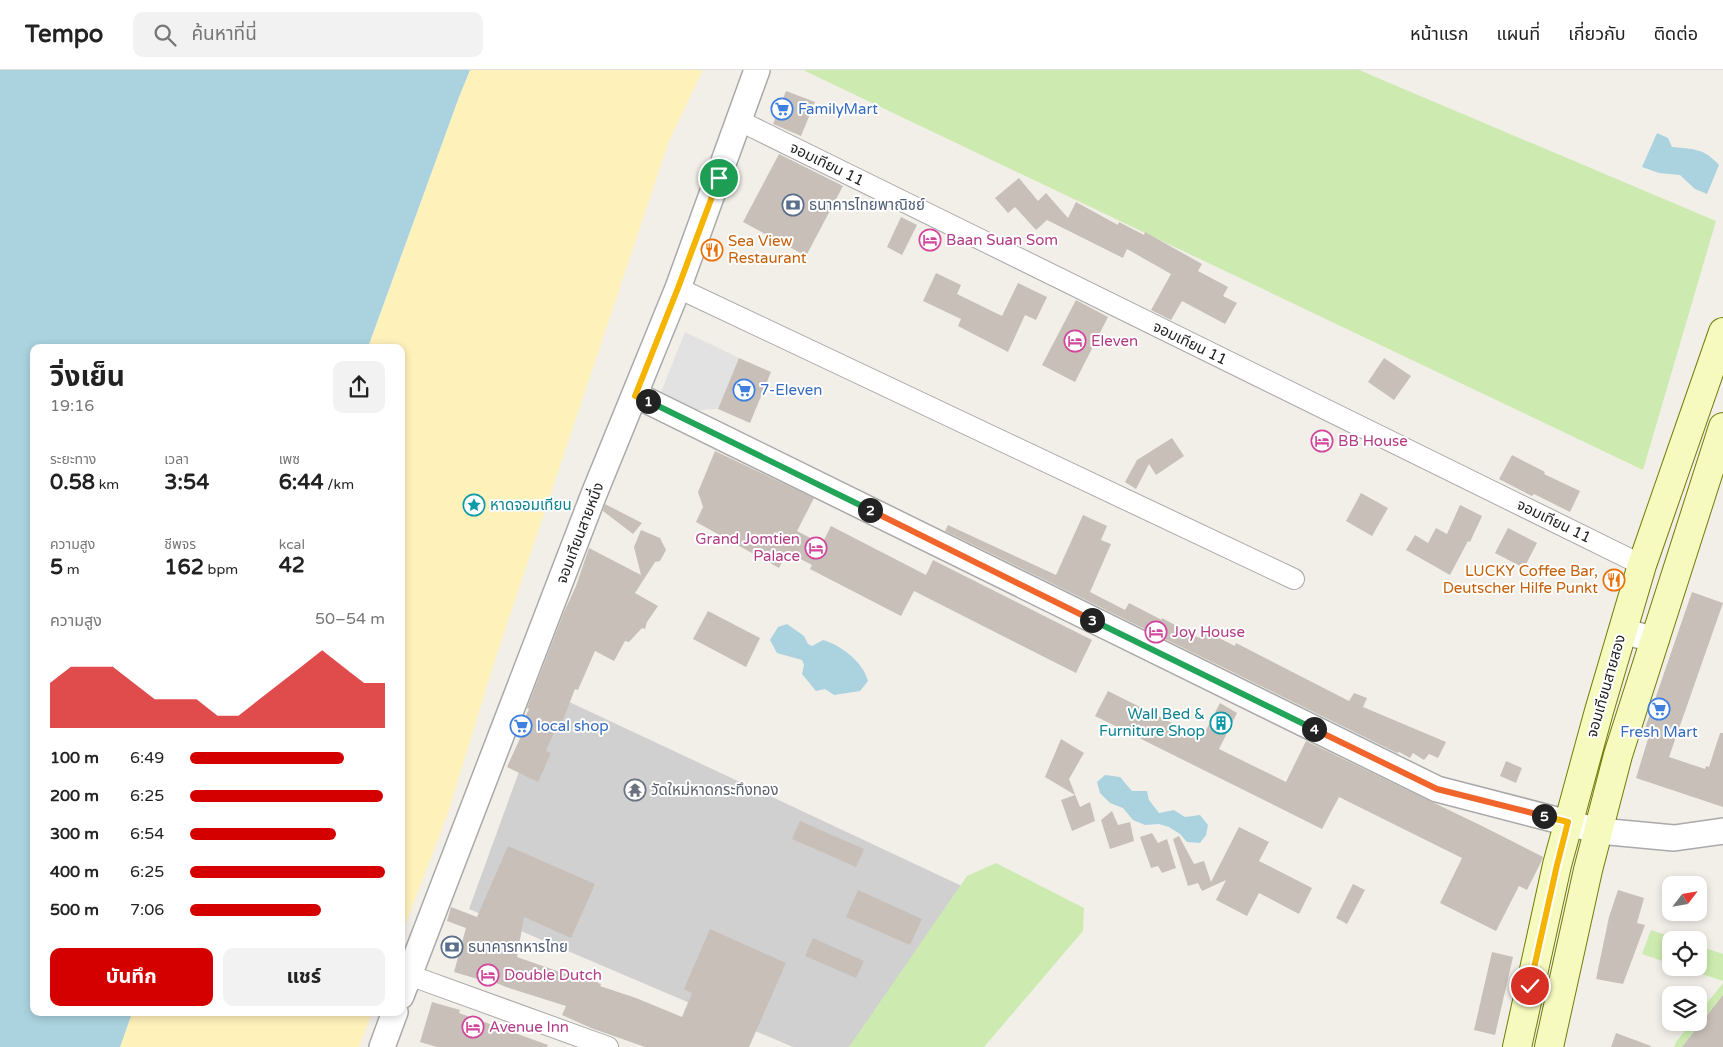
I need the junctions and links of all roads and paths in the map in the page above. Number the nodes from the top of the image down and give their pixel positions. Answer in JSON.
{"nodes":[{"id":1,"x":757,"y":70,"type":"edge"},
{"id":2,"x":738,"y":122,"type":"junction"},
{"id":3,"x":678,"y":288,"type":"junction"},
{"id":4,"x":1723,"y":332,"type":"edge"},
{"id":5,"x":635,"y":396,"type":"junction"},
{"id":6,"x":1723,"y":427,"type":"edge"},
{"id":7,"x":1642,"y":565,"type":"junction"},
{"id":8,"x":1294,"y":579,"type":"dead end"},
{"id":9,"x":1622,"y":631,"type":"junction"},
{"id":10,"x":1656,"y":640,"type":"junction"},
{"id":11,"x":1568,"y":822,"type":"junction"},
{"id":12,"x":1600,"y":831,"type":"junction"},
{"id":13,"x":1723,"y":832,"type":"edge"},
{"id":14,"x":405,"y":985,"type":"edge"},
{"id":15,"x":394,"y":1016,"type":"edge"},
{"id":16,"x":383,"y":1047,"type":"edge"},
{"id":17,"x":608,"y":1047,"type":"edge"},
{"id":18,"x":1517,"y":1047,"type":"edge"},
{"id":19,"x":1549,"y":1047,"type":"edge"}],
"edges":[{"from":1,"to":2,"type":"street","name":"จอมเทียนสายหนึ่ง"},
{"from":2,"to":3,"type":"street","name":"จอมเทียนสายหนึ่ง"},
{"from":2,"to":7,"type":"street","name":"จอมเทียน 11"},
{"from":3,"to":5,"type":"street","name":"จอมเทียนสายหนึ่ง"},
{"from":3,"to":8,"type":"street"},
{"from":4,"to":7,"type":"main road","name":"จอมเทียนสายสอง"},
{"from":5,"to":11,"type":"street"},
{"from":5,"to":14,"type":"street","name":"จอมเทียนสายหนึ่ง"},
{"from":6,"to":10,"type":"main road","name":"จอมเทียนสายสอง"},
{"from":7,"to":9,"type":"main road","name":"จอมเทียนสายสอง"},
{"from":9,"to":10,"type":"street"},
{"from":9,"to":11,"type":"main road","name":"จอมเทียนสายสอง"},
{"from":10,"to":12,"type":"main road","name":"จอมเทียนสายสอง"},
{"from":11,"to":12,"type":"street"},
{"from":11,"to":18,"type":"main road","name":"จอมเทียนสายสอง"},
{"from":12,"to":13,"type":"street"},
{"from":12,"to":19,"type":"main road","name":"จอมเทียนสายสอง"},
{"from":14,"to":17,"type":"street"},
{"from":15,"to":16,"type":"street"}]}
